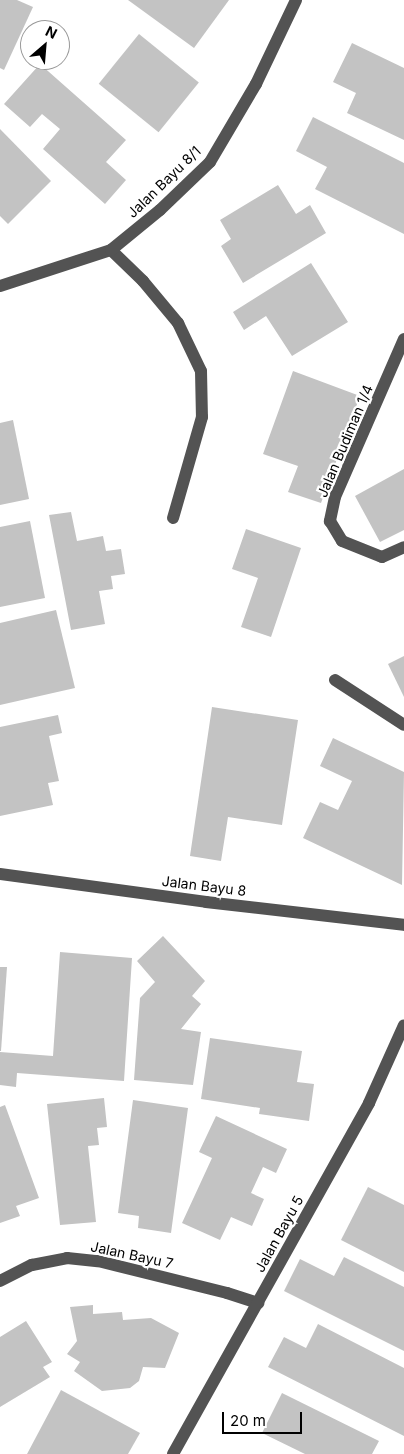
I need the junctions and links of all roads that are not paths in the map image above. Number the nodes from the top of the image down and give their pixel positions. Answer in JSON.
{"nodes":[{"id":1,"x":296,"y":0,"type":"edge"},
{"id":2,"x":111,"y":250,"type":"junction"},
{"id":3,"x":0,"y":286,"type":"edge"},
{"id":4,"x":404,"y":339,"type":"edge"},
{"id":5,"x":173,"y":518,"type":"dead end"},
{"id":6,"x":404,"y":547,"type":"edge"},
{"id":7,"x":335,"y":680,"type":"dead end"},
{"id":8,"x":404,"y":724,"type":"edge"},
{"id":9,"x":0,"y":874,"type":"edge"},
{"id":10,"x":404,"y":925,"type":"edge"},
{"id":11,"x":404,"y":1025,"type":"edge"},
{"id":12,"x":0,"y":1281,"type":"edge"},
{"id":13,"x":258,"y":1303,"type":"junction"},
{"id":14,"x":173,"y":1454,"type":"edge"}],
"edges":[{"from":1,"to":2,"type":"street","name":"Jalan Bayu 8/1"},
{"from":2,"to":3,"type":"street","name":"Jalan Bayu 8/1"},
{"from":2,"to":5,"type":"street"},
{"from":4,"to":6,"type":"street","name":"Jalan Budiman 1/4"},
{"from":7,"to":8,"type":"street"},
{"from":9,"to":10,"type":"street","name":"Jalan Bayu 8"},
{"from":11,"to":13,"type":"street","name":"Jalan Bayu 5"},
{"from":12,"to":13,"type":"street","name":"Jalan Bayu 7"},
{"from":13,"to":14,"type":"street","name":"Jalan Bayu 5"}]}
